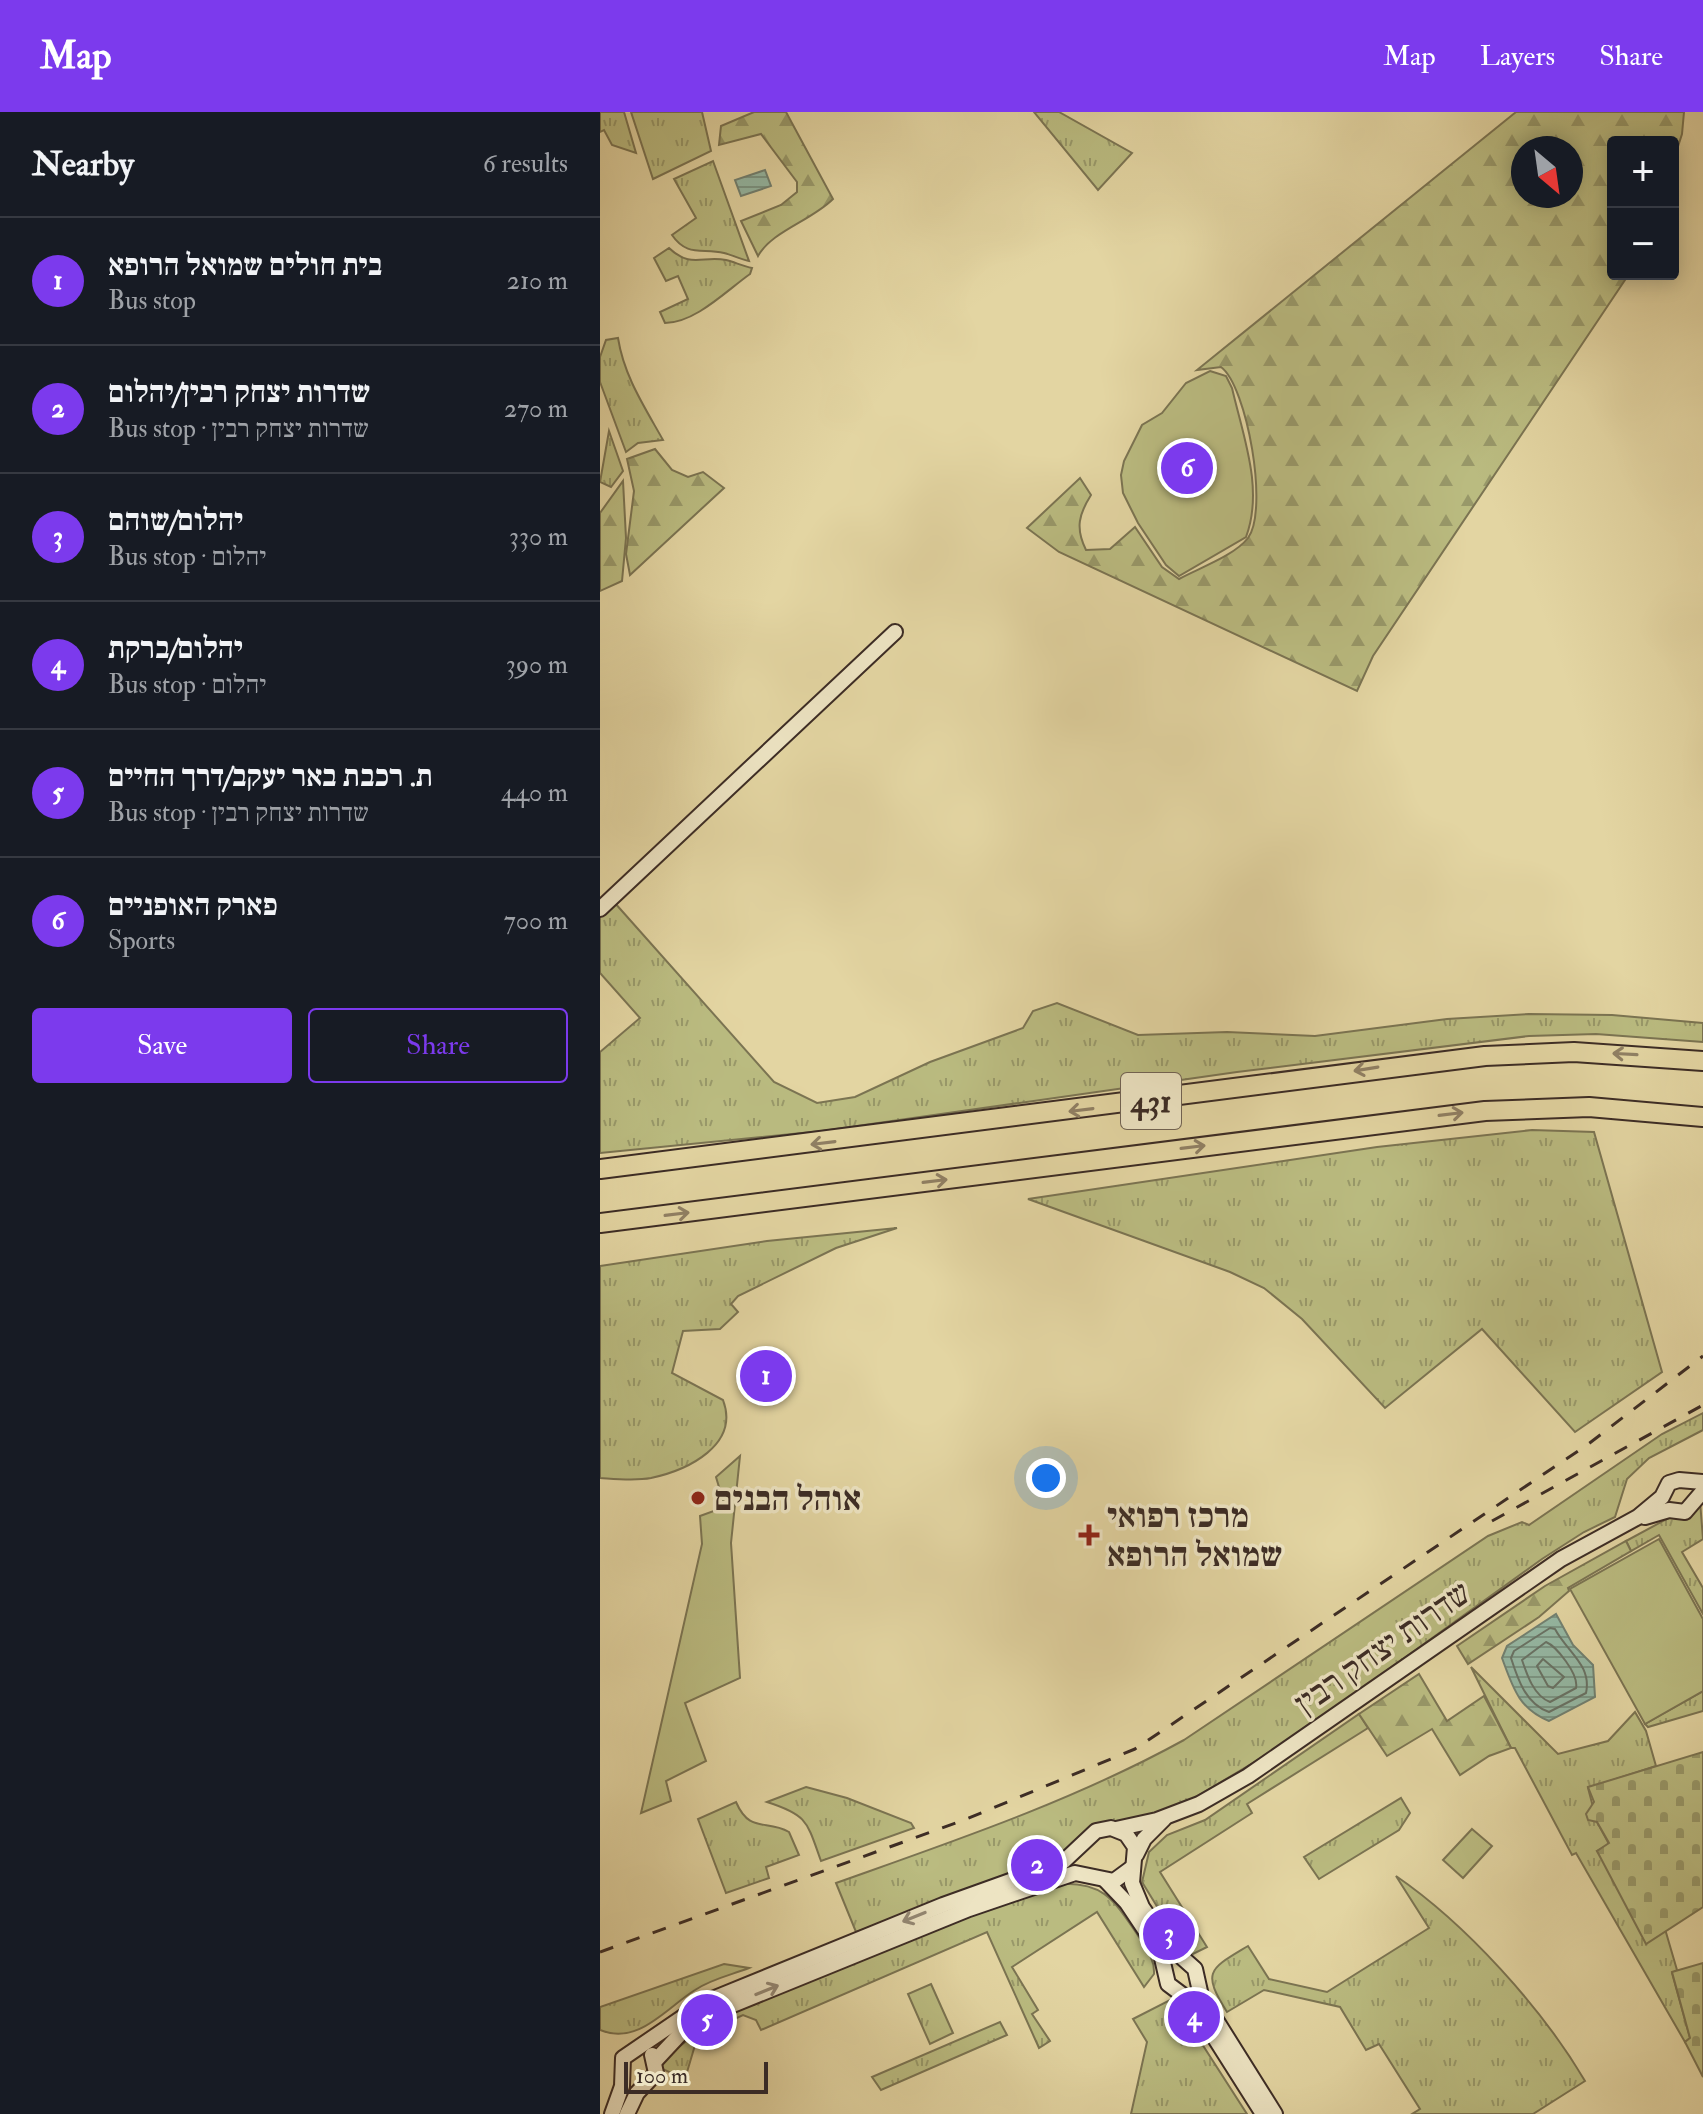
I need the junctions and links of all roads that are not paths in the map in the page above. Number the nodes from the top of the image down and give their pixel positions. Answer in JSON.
{"nodes":[{"id":1,"x":895,"y":632,"type":"dead end"},
{"id":2,"x":600,"y":909,"type":"edge"},
{"id":3,"x":1703,"y":1061,"type":"edge"},
{"id":4,"x":1703,"y":1117,"type":"edge"},
{"id":5,"x":600,"y":1169,"type":"edge"},
{"id":6,"x":600,"y":1223,"type":"edge"},
{"id":7,"x":1696,"y":1482,"type":"edge"},
{"id":8,"x":1699,"y":1494,"type":"edge"},
{"id":9,"x":1662,"y":1497,"type":"junction"},
{"id":10,"x":1669,"y":1510,"type":"junction"},
{"id":11,"x":1629,"y":1523,"type":"junction"},
{"id":12,"x":1167,"y":1816,"type":"junction"},
{"id":13,"x":1115,"y":1829,"type":"junction"},
{"id":14,"x":1086,"y":1842,"type":"junction"},
{"id":15,"x":1134,"y":1861,"type":"junction"},
{"id":16,"x":1099,"y":1879,"type":"junction"},
{"id":17,"x":1181,"y":1960,"type":"junction"},
{"id":18,"x":1166,"y":1970,"type":"junction"},
{"id":19,"x":1195,"y":1979,"type":"junction"},
{"id":20,"x":1180,"y":1990,"type":"junction"},
{"id":21,"x":638,"y":2048,"type":"junction"},
{"id":22,"x":656,"y":2060,"type":"junction"},
{"id":23,"x":623,"y":2076,"type":"junction"},
{"id":24,"x":645,"y":2084,"type":"junction"},
{"id":25,"x":612,"y":2114,"type":"edge"},
{"id":26,"x":627,"y":2114,"type":"edge"},
{"id":27,"x":1263,"y":2114,"type":"edge"},
{"id":28,"x":1275,"y":2114,"type":"edge"}],
"edges":[{"from":1,"to":2,"type":"main road"},
{"from":3,"to":5,"type":"highway","number":"431","one_way":true},
{"from":6,"to":4,"type":"highway","number":"431","one_way":true},
{"from":7,"to":8,"type":"main road","name":"שדרות יצחק רבין"},
{"from":7,"to":9,"type":"main road","name":"שדרות יצחק רבין"},
{"from":8,"to":10,"type":"main road","name":"שדרות יצחק רבין"},
{"from":9,"to":10,"type":"main road"},
{"from":9,"to":11,"type":"main road","name":"שדרות יצחק רבין"},
{"from":10,"to":11,"type":"main road","name":"שדרות יצחק רבין"},
{"from":11,"to":12,"type":"main road","name":"שדרות יצחק רבין"},
{"from":12,"to":13,"type":"main road","name":"שדרות יצחק רבין"},
{"from":12,"to":15,"type":"main road","name":"שדרות יצחק רבין"},
{"from":13,"to":14,"type":"main road"},
{"from":13,"to":15,"type":"main road"},
{"from":14,"to":16,"type":"main road"},
{"from":14,"to":21,"type":"main road","one_way":true},
{"from":15,"to":16,"type":"main road"},
{"from":15,"to":17,"type":"main road"},
{"from":16,"to":18,"type":"main road"},
{"from":22,"to":16,"type":"main road","one_way":true},
{"from":17,"to":18,"type":"main road"},
{"from":17,"to":19,"type":"main road"},
{"from":18,"to":20,"type":"main road"},
{"from":19,"to":20,"type":"main road"},
{"from":19,"to":28,"type":"main road"},
{"from":20,"to":27,"type":"main road"},
{"from":21,"to":22,"type":"main road"},
{"from":21,"to":23,"type":"main road"},
{"from":22,"to":24,"type":"main road"},
{"from":23,"to":24,"type":"main road"},
{"from":23,"to":25,"type":"main road"},
{"from":24,"to":26,"type":"main road"}]}
